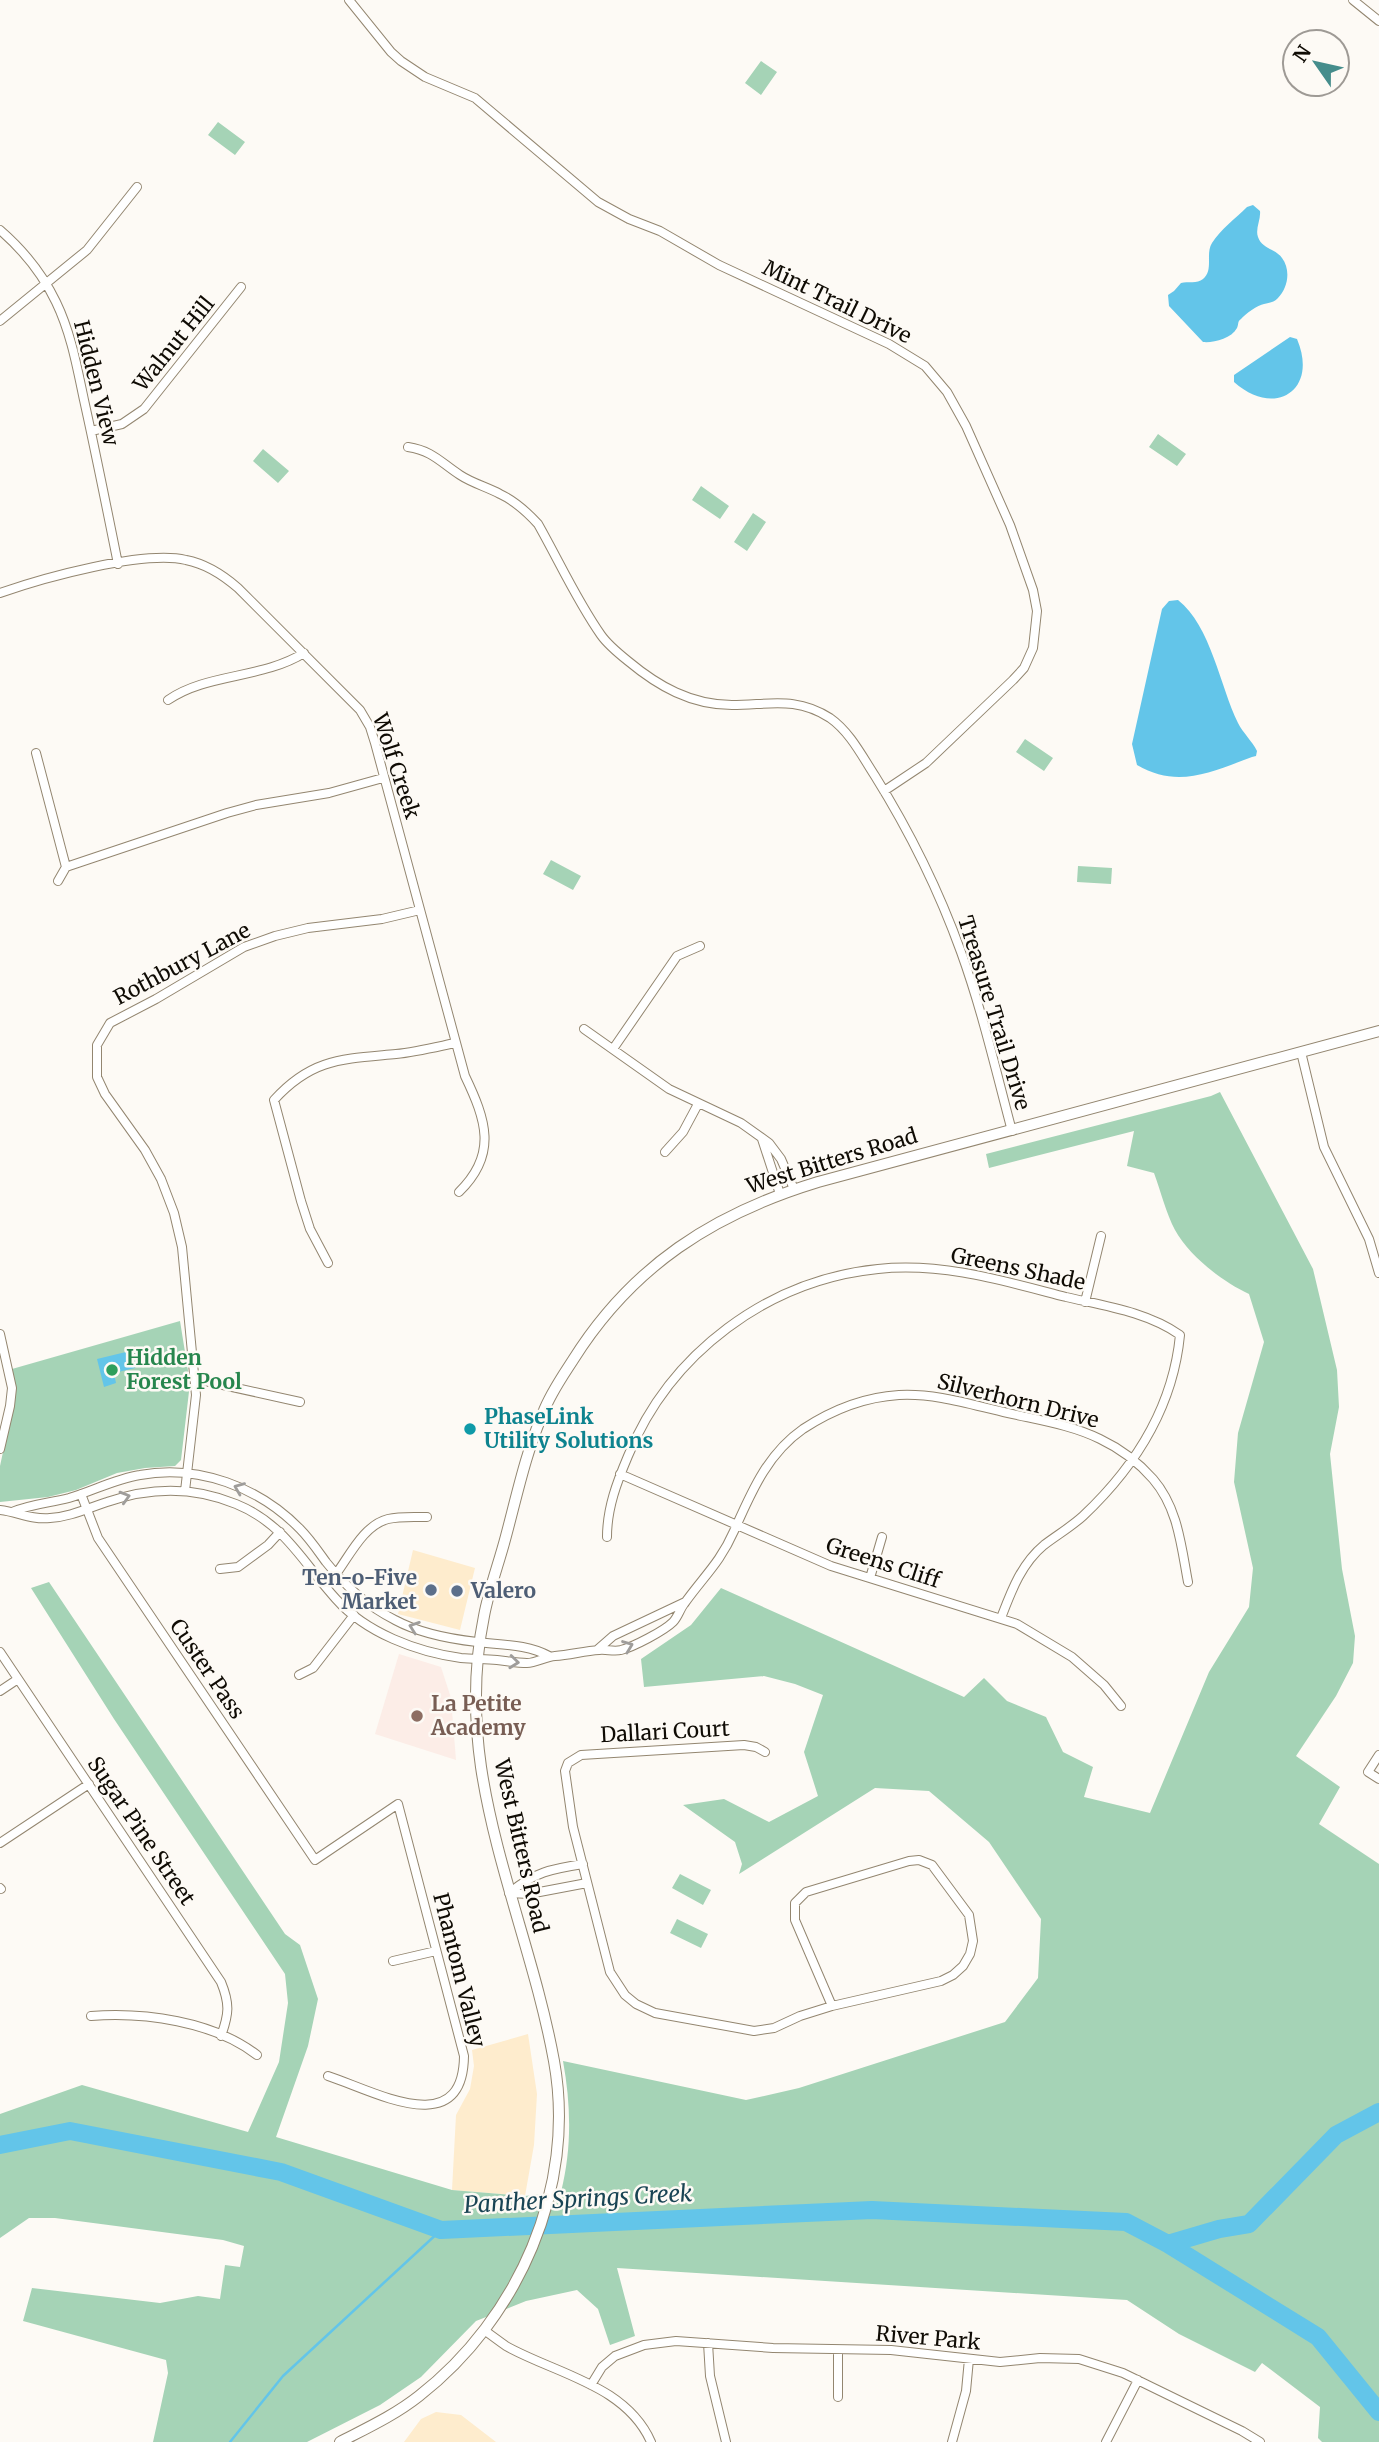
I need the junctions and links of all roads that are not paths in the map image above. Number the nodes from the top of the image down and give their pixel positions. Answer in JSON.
{"nodes":[{"id":1,"x":349,"y":0,"type":"edge"},
{"id":2,"x":1353,"y":0,"type":"edge"},
{"id":3,"x":1379,"y":21,"type":"edge"},
{"id":4,"x":137,"y":187,"type":"dead end"},
{"id":5,"x":0,"y":230,"type":"edge"},
{"id":6,"x":45,"y":284,"type":"junction"},
{"id":7,"x":241,"y":287,"type":"dead end"},
{"id":8,"x":0,"y":321,"type":"edge"},
{"id":9,"x":91,"y":431,"type":"junction"},
{"id":10,"x":408,"y":447,"type":"dead end"},
{"id":11,"x":118,"y":564,"type":"junction"},
{"id":12,"x":0,"y":593,"type":"edge"},
{"id":13,"x":304,"y":653,"type":"junction"},
{"id":14,"x":168,"y":699,"type":"dead end"},
{"id":15,"x":36,"y":754,"type":"dead end"},
{"id":16,"x":383,"y":778,"type":"junction"},
{"id":17,"x":884,"y":790,"type":"junction"},
{"id":18,"x":66,"y":867,"type":"junction"},
{"id":19,"x":58,"y":881,"type":"dead end"},
{"id":20,"x":420,"y":910,"type":"junction"},
{"id":21,"x":700,"y":946,"type":"dead end"},
{"id":22,"x":584,"y":1029,"type":"dead end"},
{"id":23,"x":1379,"y":1031,"type":"edge"},
{"id":24,"x":455,"y":1043,"type":"junction"},
{"id":25,"x":612,"y":1049,"type":"junction"},
{"id":26,"x":1301,"y":1052,"type":"junction"},
{"id":27,"x":698,"y":1104,"type":"junction"},
{"id":28,"x":1012,"y":1131,"type":"junction"},
{"id":29,"x":762,"y":1139,"type":"junction"},
{"id":30,"x":776,"y":1151,"type":"junction"},
{"id":31,"x":665,"y":1152,"type":"dead end"},
{"id":32,"x":768,"y":1157,"type":"junction"},
{"id":33,"x":794,"y":1189,"type":"junction"},
{"id":34,"x":459,"y":1192,"type":"dead end"},
{"id":35,"x":780,"y":1195,"type":"junction"},
{"id":36,"x":1101,"y":1236,"type":"dead end"},
{"id":37,"x":328,"y":1263,"type":"dead end"},
{"id":38,"x":1379,"y":1273,"type":"edge"},
{"id":39,"x":1085,"y":1302,"type":"junction"},
{"id":40,"x":0,"y":1334,"type":"edge"},
{"id":41,"x":2,"y":1347,"type":"edge"},
{"id":42,"x":196,"y":1379,"type":"junction"},
{"id":43,"x":300,"y":1402,"type":"dead end"},
{"id":44,"x":0,"y":1449,"type":"edge"},
{"id":45,"x":1133,"y":1461,"type":"junction"},
{"id":46,"x":187,"y":1473,"type":"junction"},
{"id":47,"x":620,"y":1474,"type":"junction"},
{"id":48,"x":185,"y":1491,"type":"junction"},
{"id":49,"x":81,"y":1494,"type":"junction"},
{"id":50,"x":87,"y":1509,"type":"junction"},
{"id":51,"x":0,"y":1510,"type":"edge"},
{"id":52,"x":12,"y":1512,"type":"junction"},
{"id":53,"x":427,"y":1517,"type":"dead end"},
{"id":54,"x":736,"y":1526,"type":"junction"},
{"id":55,"x":280,"y":1532,"type":"junction"},
{"id":56,"x":607,"y":1537,"type":"dead end"},
{"id":57,"x":882,"y":1537,"type":"dead end"},
{"id":58,"x":309,"y":1538,"type":"junction"},
{"id":59,"x":296,"y":1548,"type":"junction"},
{"id":60,"x":220,"y":1569,"type":"dead end"},
{"id":61,"x":336,"y":1574,"type":"junction"},
{"id":62,"x":870,"y":1578,"type":"junction"},
{"id":63,"x":1188,"y":1582,"type":"dead end"},
{"id":64,"x":685,"y":1602,"type":"junction"},
{"id":65,"x":354,"y":1615,"type":"junction"},
{"id":66,"x":1000,"y":1618,"type":"junction"},
{"id":67,"x":640,"y":1622,"type":"junction"},
{"id":68,"x":648,"y":1637,"type":"junction"},
{"id":69,"x":480,"y":1643,"type":"junction"},
{"id":70,"x":597,"y":1650,"type":"junction"},
{"id":71,"x":0,"y":1652,"type":"edge"},
{"id":72,"x":549,"y":1657,"type":"junction"},
{"id":73,"x":478,"y":1659,"type":"junction"},
{"id":74,"x":299,"y":1675,"type":"dead end"},
{"id":75,"x":18,"y":1679,"type":"junction"},
{"id":76,"x":0,"y":1690,"type":"edge"},
{"id":77,"x":1121,"y":1706,"type":"dead end"},
{"id":78,"x":765,"y":1752,"type":"dead end"},
{"id":79,"x":1379,"y":1755,"type":"edge"},
{"id":80,"x":1379,"y":1779,"type":"edge"},
{"id":81,"x":89,"y":1784,"type":"junction"},
{"id":82,"x":398,"y":1804,"type":"joint"},
{"id":83,"x":0,"y":1843,"type":"edge"},
{"id":84,"x":583,"y":1864,"type":"junction"},
{"id":85,"x":587,"y":1883,"type":"junction"},
{"id":86,"x":509,"y":1893,"type":"junction"},
{"id":87,"x":436,"y":1951,"type":"junction"},
{"id":88,"x":393,"y":1961,"type":"dead end"},
{"id":89,"x":832,"y":2006,"type":"junction"},
{"id":90,"x":91,"y":2016,"type":"dead end"},
{"id":91,"x":221,"y":2036,"type":"junction"},
{"id":92,"x":257,"y":2055,"type":"dead end"},
{"id":93,"x":328,"y":2076,"type":"dead end"},
{"id":94,"x":484,"y":2330,"type":"junction"},
{"id":95,"x":708,"y":2343,"type":"junction"},
{"id":96,"x":838,"y":2350,"type":"junction"},
{"id":97,"x":969,"y":2359,"type":"junction"},
{"id":98,"x":1138,"y":2380,"type":"junction"},
{"id":99,"x":591,"y":2385,"type":"junction"},
{"id":100,"x":838,"y":2397,"type":"dead end"},
{"id":101,"x":340,"y":2442,"type":"edge"},
{"id":102,"x":651,"y":2442,"type":"edge"},
{"id":103,"x":726,"y":2442,"type":"edge"},
{"id":104,"x":952,"y":2442,"type":"edge"},
{"id":105,"x":1106,"y":2442,"type":"edge"},
{"id":106,"x":1260,"y":2442,"type":"edge"}],
"edges":[{"from":1,"to":17,"type":"street","name":"Mint Trail Drive"},
{"from":2,"to":3,"type":"street"},
{"from":4,"to":6,"type":"street"},
{"from":5,"to":6,"type":"street","name":"Hidden View"},
{"from":6,"to":8,"type":"street"},
{"from":6,"to":9,"type":"street","name":"Hidden View"},
{"from":7,"to":9,"type":"street","name":"Walnut Hill"},
{"from":9,"to":11,"type":"street","name":"Hidden View"},
{"from":10,"to":17,"type":"street","name":"Treasure Trail Drive"},
{"from":11,"to":12,"type":"street","name":"Wolf Creek"},
{"from":11,"to":13,"type":"street","name":"Wolf Creek"},
{"from":13,"to":14,"type":"street"},
{"from":13,"to":16,"type":"street","name":"Wolf Creek"},
{"from":15,"to":18,"type":"street"},
{"from":16,"to":18,"type":"street"},
{"from":16,"to":20,"type":"street","name":"Wolf Creek"},
{"from":17,"to":28,"type":"street","name":"Treasure Trail Drive"},
{"from":18,"to":19,"type":"street"},
{"from":20,"to":24,"type":"street","name":"Wolf Creek"},
{"from":20,"to":42,"type":"street","name":"Rothbury Lane"},
{"from":21,"to":25,"type":"street"},
{"from":22,"to":25,"type":"street"},
{"from":23,"to":26,"type":"main road","name":"West Bitters Road"},
{"from":24,"to":34,"type":"street","name":"Wolf Creek"},
{"from":24,"to":37,"type":"street"},
{"from":25,"to":27,"type":"street"},
{"from":26,"to":28,"type":"main road","name":"West Bitters Road"},
{"from":26,"to":38,"type":"street"},
{"from":27,"to":29,"type":"street"},
{"from":27,"to":31,"type":"street"},
{"from":28,"to":33,"type":"main road","name":"West Bitters Road"},
{"from":29,"to":30,"type":"street"},
{"from":29,"to":32,"type":"street"},
{"from":30,"to":32,"type":"street"},
{"from":30,"to":33,"type":"street"},
{"from":32,"to":35,"type":"street"},
{"from":33,"to":35,"type":"main road","name":"West Bitters Road"},
{"from":35,"to":69,"type":"main road","name":"West Bitters Road"},
{"from":36,"to":39,"type":"street"},
{"from":39,"to":45,"type":"street","name":"Greens Shade"},
{"from":39,"to":47,"type":"street","name":"Greens Shade"},
{"from":40,"to":41,"type":"street"},
{"from":41,"to":44,"type":"street"},
{"from":42,"to":43,"type":"street"},
{"from":42,"to":46,"type":"street"},
{"from":45,"to":54,"type":"street","name":"Silverhorn Drive"},
{"from":45,"to":63,"type":"street","name":"Silverhorn Drive"},
{"from":45,"to":66,"type":"street"},
{"from":46,"to":48,"type":"street"},
{"from":46,"to":49,"type":"street","name":"Silverhorn Drive"},
{"from":58,"to":46,"type":"street","name":"Silverhorn Drive","one_way":true},
{"from":47,"to":54,"type":"street","name":"Greens Cliff"},
{"from":47,"to":56,"type":"street","name":"Greens Shade"},
{"from":50,"to":48,"type":"street","name":"Silverhorn Drive","one_way":true},
{"from":48,"to":55,"type":"street","name":"Silverhorn Drive"},
{"from":49,"to":50,"type":"street","name":"Custer Pass"},
{"from":49,"to":52,"type":"street","name":"Silverhorn Drive"},
{"from":50,"to":52,"type":"street","name":"Silverhorn Drive"},
{"from":50,"to":82,"type":"street","name":"Custer Pass"},
{"from":51,"to":52,"type":"street","name":"Silverhorn Drive"},
{"from":53,"to":61,"type":"street"},
{"from":54,"to":62,"type":"street","name":"Greens Cliff"},
{"from":54,"to":64,"type":"street","name":"Silverhorn Drive"},
{"from":55,"to":59,"type":"street","name":"Silverhorn Drive"},
{"from":55,"to":60,"type":"street"},
{"from":57,"to":62,"type":"street"},
{"from":58,"to":59,"type":"street"},
{"from":58,"to":61,"type":"street","name":"Silverhorn Drive"},
{"from":59,"to":65,"type":"street","name":"Silverhorn Drive"},
{"from":69,"to":61,"type":"street","name":"Silverhorn Drive","one_way":true},
{"from":62,"to":66,"type":"street","name":"Greens Cliff"},
{"from":64,"to":67,"type":"street","name":"Silverhorn Drive"},
{"from":64,"to":68,"type":"street","name":"Silverhorn Drive"},
{"from":65,"to":73,"type":"street","name":"Silverhorn Drive"},
{"from":65,"to":74,"type":"street"},
{"from":66,"to":77,"type":"street","name":"Greens Cliff"},
{"from":67,"to":68,"type":"street"},
{"from":67,"to":70,"type":"street","name":"Silverhorn Drive"},
{"from":70,"to":68,"type":"street","name":"Silverhorn Drive","one_way":true},
{"from":69,"to":72,"type":"street","name":"Silverhorn Drive"},
{"from":69,"to":73,"type":"main road","name":"West Bitters Road"},
{"from":70,"to":72,"type":"street","name":"Silverhorn Drive"},
{"from":71,"to":75,"type":"street","name":"Sugar Pine Street"},
{"from":73,"to":72,"type":"street","name":"Silverhorn Drive","one_way":true},
{"from":73,"to":86,"type":"main road","name":"West Bitters Road"},
{"from":75,"to":76,"type":"street"},
{"from":75,"to":81,"type":"street","name":"Sugar Pine Street"},
{"from":78,"to":84,"type":"street","name":"Dallari Court"},
{"from":79,"to":80,"type":"street"},
{"from":81,"to":83,"type":"street"},
{"from":81,"to":91,"type":"street","name":"Sugar Pine Street"},
{"from":82,"to":87,"type":"street","name":"Phantom Valley"},
{"from":84,"to":85,"type":"street"},
{"from":84,"to":86,"type":"street"},
{"from":85,"to":86,"type":"street"},
{"from":85,"to":89,"type":"street"},
{"from":86,"to":94,"type":"main road","name":"West Bitters Road"},
{"from":87,"to":88,"type":"street"},
{"from":87,"to":93,"type":"street","name":"Phantom Valley"},
{"from":89,"to":89,"type":"street"},
{"from":90,"to":91,"type":"street"},
{"from":91,"to":92,"type":"street"},
{"from":94,"to":99,"type":"street"},
{"from":94,"to":101,"type":"main road","name":"West Bitters Road"},
{"from":95,"to":96,"type":"street","name":"River Park"},
{"from":95,"to":99,"type":"street","name":"River Park"},
{"from":95,"to":103,"type":"street"},
{"from":96,"to":97,"type":"street","name":"River Park"},
{"from":96,"to":100,"type":"street"},
{"from":97,"to":98,"type":"street","name":"River Park"},
{"from":97,"to":104,"type":"street"},
{"from":98,"to":105,"type":"street"},
{"from":98,"to":106,"type":"street","name":"River Park"},
{"from":99,"to":102,"type":"street"}]}
